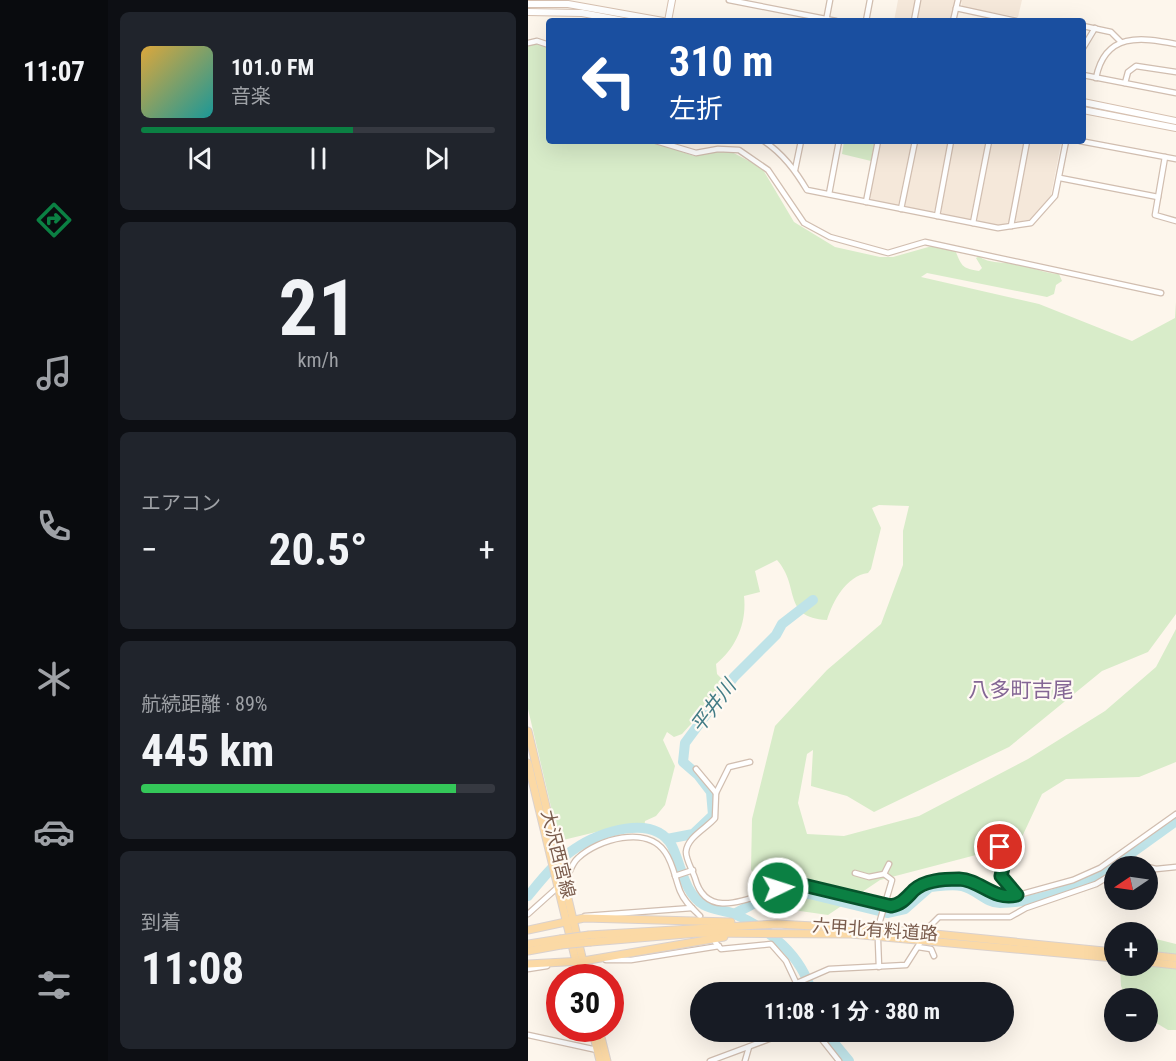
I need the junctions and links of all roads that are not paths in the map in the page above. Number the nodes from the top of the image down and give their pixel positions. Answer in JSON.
{"nodes":[{"id":1,"x":672,"y":0,"type":"edge"},
{"id":2,"x":729,"y":0,"type":"edge"},
{"id":3,"x":830,"y":0,"type":"edge"},
{"id":4,"x":870,"y":0,"type":"edge"},
{"id":5,"x":918,"y":0,"type":"edge"},
{"id":6,"x":958,"y":0,"type":"edge"},
{"id":7,"x":528,"y":4,"type":"edge"},
{"id":8,"x":956,"y":8,"type":"junction"},
{"id":9,"x":528,"y":12,"type":"edge"},
{"id":10,"x":608,"y":18,"type":"edge"},
{"id":11,"x":646,"y":18,"type":"edge"},
{"id":12,"x":669,"y":18,"type":"edge"},
{"id":13,"x":816,"y":18,"type":"edge"},
{"id":14,"x":826,"y":18,"type":"edge"},
{"id":15,"x":867,"y":18,"type":"edge"},
{"id":16,"x":915,"y":18,"type":"edge"},
{"id":17,"x":954,"y":18,"type":"edge"},
{"id":18,"x":1002,"y":18,"type":"edge"},
{"id":19,"x":1086,"y":26,"type":"edge"},
{"id":20,"x":1095,"y":28,"type":"junction"},
{"id":21,"x":1121,"y":42,"type":"junction"},
{"id":22,"x":528,"y":43,"type":"edge"},
{"id":23,"x":1086,"y":43,"type":"edge"},
{"id":24,"x":546,"y":44,"type":"edge"},
{"id":25,"x":1176,"y":44,"type":"edge"},
{"id":26,"x":1176,"y":72,"type":"edge"},
{"id":27,"x":1086,"y":76,"type":"edge"},
{"id":28,"x":1096,"y":78,"type":"junction"},
{"id":29,"x":1125,"y":83,"type":"junction"},
{"id":30,"x":1176,"y":93,"type":"edge"},
{"id":31,"x":1086,"y":103,"type":"edge"},
{"id":32,"x":1086,"y":111,"type":"edge"},
{"id":33,"x":1176,"y":121,"type":"edge"},
{"id":34,"x":1176,"y":128,"type":"edge"},
{"id":35,"x":1086,"y":142,"type":"edge"},
{"id":36,"x":666,"y":144,"type":"edge"},
{"id":37,"x":768,"y":144,"type":"edge"},
{"id":38,"x":800,"y":144,"type":"edge"},
{"id":39,"x":838,"y":144,"type":"edge"},
{"id":40,"x":877,"y":144,"type":"edge"},
{"id":41,"x":914,"y":144,"type":"edge"},
{"id":42,"x":950,"y":144,"type":"edge"},
{"id":43,"x":988,"y":144,"type":"edge"},
{"id":44,"x":1026,"y":144,"type":"edge"},
{"id":45,"x":1066,"y":144,"type":"edge"},
{"id":46,"x":1166,"y":157,"type":"junction"},
{"id":47,"x":1176,"y":159,"type":"edge"},
{"id":48,"x":795,"y":170,"type":"junction"},
{"id":49,"x":1060,"y":178,"type":"junction"},
{"id":50,"x":829,"y":195,"type":"junction"},
{"id":51,"x":1158,"y":197,"type":"junction"},
{"id":52,"x":866,"y":202,"type":"junction"},
{"id":53,"x":901,"y":209,"type":"junction"},
{"id":54,"x":937,"y":216,"type":"junction"},
{"id":55,"x":1176,"y":221,"type":"edge"},
{"id":56,"x":973,"y":223,"type":"junction"},
{"id":57,"x":1011,"y":226,"type":"junction"},
{"id":58,"x":1161,"y":293,"type":"dead end"},
{"id":59,"x":528,"y":731,"type":"edge"},
{"id":60,"x":750,"y":762,"type":"dead end"},
{"id":61,"x":528,"y":763,"type":"edge"},
{"id":62,"x":696,"y":769,"type":"dead end"},
{"id":63,"x":533,"y":783,"type":"junction"},
{"id":64,"x":528,"y":790,"type":"edge"},
{"id":65,"x":716,"y":793,"type":"junction"},
{"id":66,"x":1176,"y":814,"type":"edge"},
{"id":67,"x":1000,"y":847,"type":"dead end"},
{"id":68,"x":1125,"y":851,"type":"junction"},
{"id":69,"x":1128,"y":856,"type":"edge"},
{"id":70,"x":555,"y":858,"type":"junction"},
{"id":71,"x":889,"y":864,"type":"dead end"},
{"id":72,"x":1176,"y":867,"type":"edge"},
{"id":73,"x":1158,"y":869,"type":"edge"},
{"id":74,"x":692,"y":870,"type":"junction"},
{"id":75,"x":855,"y":873,"type":"dead end"},
{"id":76,"x":884,"y":874,"type":"junction"},
{"id":77,"x":676,"y":876,"type":"junction"},
{"id":78,"x":1104,"y":879,"type":"edge"},
{"id":79,"x":560,"y":884,"type":"junction"},
{"id":80,"x":1017,"y":895,"type":"junction"},
{"id":81,"x":883,"y":907,"type":"junction"},
{"id":82,"x":692,"y":908,"type":"junction"},
{"id":83,"x":528,"y":914,"type":"edge"},
{"id":84,"x":700,"y":916,"type":"dead end"},
{"id":85,"x":570,"y":920,"type":"junction"},
{"id":86,"x":879,"y":924,"type":"dead end"},
{"id":87,"x":749,"y":925,"type":"junction"},
{"id":88,"x":528,"y":928,"type":"edge"},
{"id":89,"x":928,"y":928,"type":"dead end"},
{"id":90,"x":777,"y":932,"type":"junction"},
{"id":91,"x":590,"y":939,"type":"junction"},
{"id":92,"x":878,"y":941,"type":"dead end"},
{"id":93,"x":560,"y":942,"type":"junction"},
{"id":94,"x":528,"y":944,"type":"edge"},
{"id":95,"x":528,"y":951,"type":"edge"},
{"id":96,"x":1104,"y":951,"type":"edge"},
{"id":97,"x":934,"y":956,"type":"dead end"},
{"id":98,"x":1158,"y":956,"type":"edge"},
{"id":99,"x":1104,"y":957,"type":"edge"},
{"id":100,"x":1176,"y":958,"type":"edge"},
{"id":101,"x":596,"y":959,"type":"junction"},
{"id":102,"x":579,"y":961,"type":"junction"},
{"id":103,"x":564,"y":962,"type":"junction"},
{"id":104,"x":1158,"y":963,"type":"edge"},
{"id":105,"x":528,"y":964,"type":"edge"},
{"id":106,"x":579,"y":964,"type":"edge"},
{"id":107,"x":580,"y":964,"type":"edge"},
{"id":108,"x":1176,"y":965,"type":"edge"},
{"id":109,"x":879,"y":967,"type":"junction"},
{"id":110,"x":528,"y":969,"type":"edge"},
{"id":111,"x":799,"y":982,"type":"joint"},
{"id":112,"x":528,"y":1035,"type":"edge"},
{"id":113,"x":595,"y":1042,"type":"edge"},
{"id":114,"x":602,"y":1042,"type":"edge"},
{"id":115,"x":762,"y":1042,"type":"edge"},
{"id":116,"x":824,"y":1042,"type":"edge"},
{"id":117,"x":749,"y":1047,"type":"junction"},
{"id":118,"x":597,"y":1050,"type":"junction"},
{"id":119,"x":600,"y":1061,"type":"edge"},
{"id":120,"x":607,"y":1061,"type":"edge"},
{"id":121,"x":710,"y":1061,"type":"edge"},
{"id":122,"x":745,"y":1061,"type":"edge"},
{"id":123,"x":839,"y":1061,"type":"edge"}],
"edges":[{"from":1,"to":12,"type":"street"},
{"from":2,"to":13,"type":"street"},
{"from":3,"to":14,"type":"street"},
{"from":4,"to":15,"type":"street"},
{"from":5,"to":16,"type":"street"},
{"from":6,"to":8,"type":"street"},
{"from":7,"to":11,"type":"street"},
{"from":8,"to":17,"type":"street"},
{"from":8,"to":18,"type":"street"},
{"from":9,"to":10,"type":"street"},
{"from":19,"to":20,"type":"street"},
{"from":20,"to":21,"type":"street"},
{"from":20,"to":23,"type":"street"},
{"from":21,"to":25,"type":"street"},
{"from":21,"to":28,"type":"street"},
{"from":22,"to":24,"type":"street"},
{"from":26,"to":29,"type":"street"},
{"from":27,"to":28,"type":"street"},
{"from":28,"to":29,"type":"street"},
{"from":29,"to":30,"type":"street"},
{"from":31,"to":33,"type":"street"},
{"from":32,"to":34,"type":"street"},
{"from":35,"to":46,"type":"street"},
{"from":36,"to":58,"type":"street"},
{"from":37,"to":48,"type":"street"},
{"from":38,"to":48,"type":"street"},
{"from":39,"to":50,"type":"street"},
{"from":40,"to":52,"type":"street"},
{"from":41,"to":53,"type":"street"},
{"from":42,"to":54,"type":"street"},
{"from":43,"to":56,"type":"street"},
{"from":44,"to":57,"type":"street"},
{"from":45,"to":49,"type":"street"},
{"from":46,"to":47,"type":"street"},
{"from":46,"to":51,"type":"street"},
{"from":48,"to":50,"type":"street"},
{"from":49,"to":51,"type":"street"},
{"from":49,"to":57,"type":"street"},
{"from":50,"to":52,"type":"street"},
{"from":51,"to":55,"type":"street"},
{"from":52,"to":53,"type":"street"},
{"from":53,"to":54,"type":"street"},
{"from":54,"to":56,"type":"street"},
{"from":56,"to":57,"type":"street"},
{"from":59,"to":70,"type":"main road","name":"大沢西宮線"},
{"from":60,"to":65,"type":"street"},
{"from":61,"to":63,"type":"main road","name":"大沢西宮線"},
{"from":62,"to":65,"type":"street"},
{"from":63,"to":64,"type":"street"},
{"from":63,"to":70,"type":"main road","name":"大沢西宮線"},
{"from":65,"to":74,"type":"street"},
{"from":66,"to":68,"type":"street"},
{"from":67,"to":80,"type":"street"},
{"from":68,"to":69,"type":"street"},
{"from":68,"to":80,"type":"street"},
{"from":70,"to":79,"type":"main road","name":"大沢西宮線"},
{"from":71,"to":76,"type":"street"},
{"from":72,"to":73,"type":"street"},
{"from":74,"to":77,"type":"street"},
{"from":74,"to":81,"type":"street"},
{"from":75,"to":76,"type":"street"},
{"from":76,"to":81,"type":"street"},
{"from":77,"to":79,"type":"street"},
{"from":77,"to":82,"type":"street"},
{"from":78,"to":89,"type":"street"},
{"from":79,"to":83,"type":"street"},
{"from":79,"to":85,"type":"main road","name":"大沢西宮線"},
{"from":80,"to":81,"type":"street"},
{"from":81,"to":86,"type":"street"},
{"from":82,"to":84,"type":"street"},
{"from":82,"to":85,"type":"street"},
{"from":85,"to":87,"type":"main road"},
{"from":85,"to":88,"type":"main road"},
{"from":85,"to":102,"type":"main road","name":"大沢西宮線"},
{"from":87,"to":91,"type":"main road","name":"六甲北有料道路"},
{"from":87,"to":96,"type":"main road","name":"六甲北有料道路"},
{"from":90,"to":91,"type":"main road","name":"六甲北有料道路"},
{"from":90,"to":99,"type":"main road","name":"六甲北有料道路"},
{"from":90,"to":101,"type":"main road"},
{"from":91,"to":93,"type":"main road","name":"六甲北有料道路","bridge":true},
{"from":92,"to":109,"type":"street"},
{"from":93,"to":94,"type":"main road","name":"六甲北有料道路"},
{"from":93,"to":95,"type":"main road","name":"六甲北有料道路"},
{"from":97,"to":109,"type":"street"},
{"from":98,"to":100,"type":"main road"},
{"from":101,"to":102,"type":"main road"},
{"from":101,"to":111,"type":"street"},
{"from":102,"to":103,"type":"main road"},
{"from":102,"to":106,"type":"main road","name":"大沢西宮線"},
{"from":102,"to":107,"type":"main road","name":"大沢西宮線"},
{"from":103,"to":105,"type":"main road"},
{"from":103,"to":110,"type":"street"},
{"from":104,"to":108,"type":"main road"},
{"from":109,"to":111,"type":"street"},
{"from":112,"to":118,"type":"street"},
{"from":113,"to":118,"type":"main road"},
{"from":114,"to":120,"type":"main road"},
{"from":115,"to":117,"type":"street"},
{"from":116,"to":123,"type":"street"},
{"from":117,"to":121,"type":"street"},
{"from":117,"to":122,"type":"street"},
{"from":118,"to":119,"type":"main road"}]}
